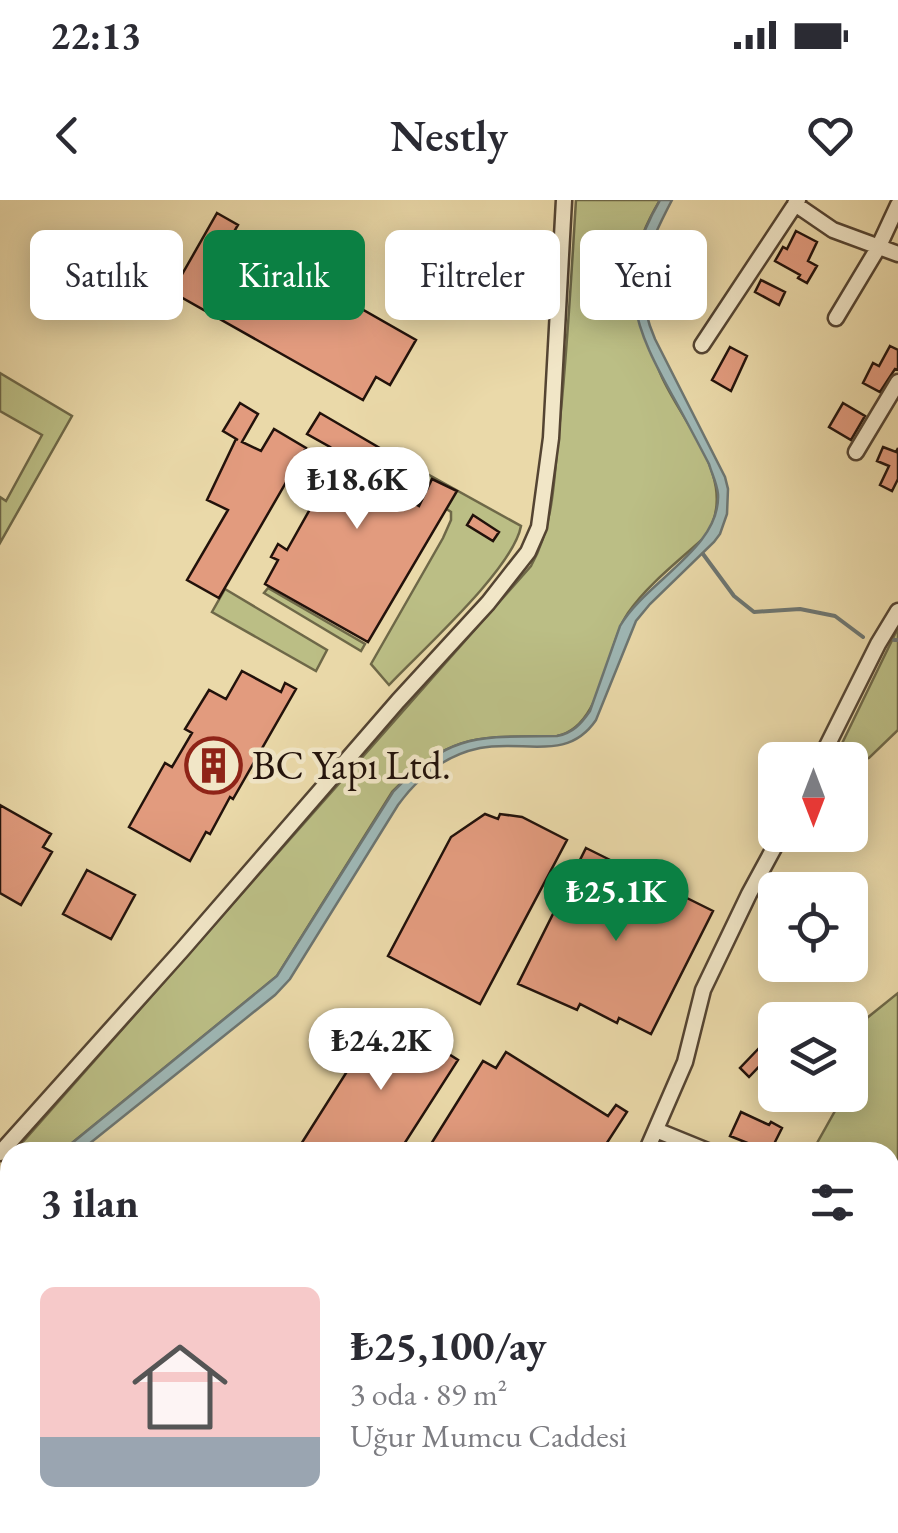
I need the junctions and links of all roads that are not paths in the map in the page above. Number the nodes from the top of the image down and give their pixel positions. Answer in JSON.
{"nodes":[{"id":1,"x":564,"y":200,"type":"edge"},
{"id":2,"x":797,"y":202,"type":"edge"},
{"id":3,"x":898,"y":205,"type":"edge"},
{"id":4,"x":878,"y":248,"type":"junction"},
{"id":5,"x":898,"y":254,"type":"edge"},
{"id":6,"x":836,"y":318,"type":"dead end"},
{"id":7,"x":702,"y":345,"type":"dead end"},
{"id":8,"x":898,"y":382,"type":"edge"},
{"id":9,"x":856,"y":452,"type":"dead end"},
{"id":10,"x":898,"y":611,"type":"edge"},
{"id":11,"x":829,"y":742,"type":"edge"},
{"id":12,"x":772,"y":852,"type":"edge"},
{"id":13,"x":656,"y":1130,"type":"junction"},
{"id":14,"x":6,"y":1137,"type":"edge"},
{"id":15,"x":651,"y":1142,"type":"edge"},
{"id":16,"x":685,"y":1142,"type":"edge"}],
"edges":[{"from":1,"to":14,"type":"street"},
{"from":2,"to":4,"type":"street"},
{"from":2,"to":7,"type":"street"},
{"from":3,"to":4,"type":"street"},
{"from":4,"to":5,"type":"street"},
{"from":4,"to":6,"type":"street"},
{"from":8,"to":9,"type":"street"},
{"from":10,"to":11,"type":"street"},
{"from":12,"to":13,"type":"street"},
{"from":13,"to":15,"type":"street"},
{"from":13,"to":16,"type":"street"}]}
